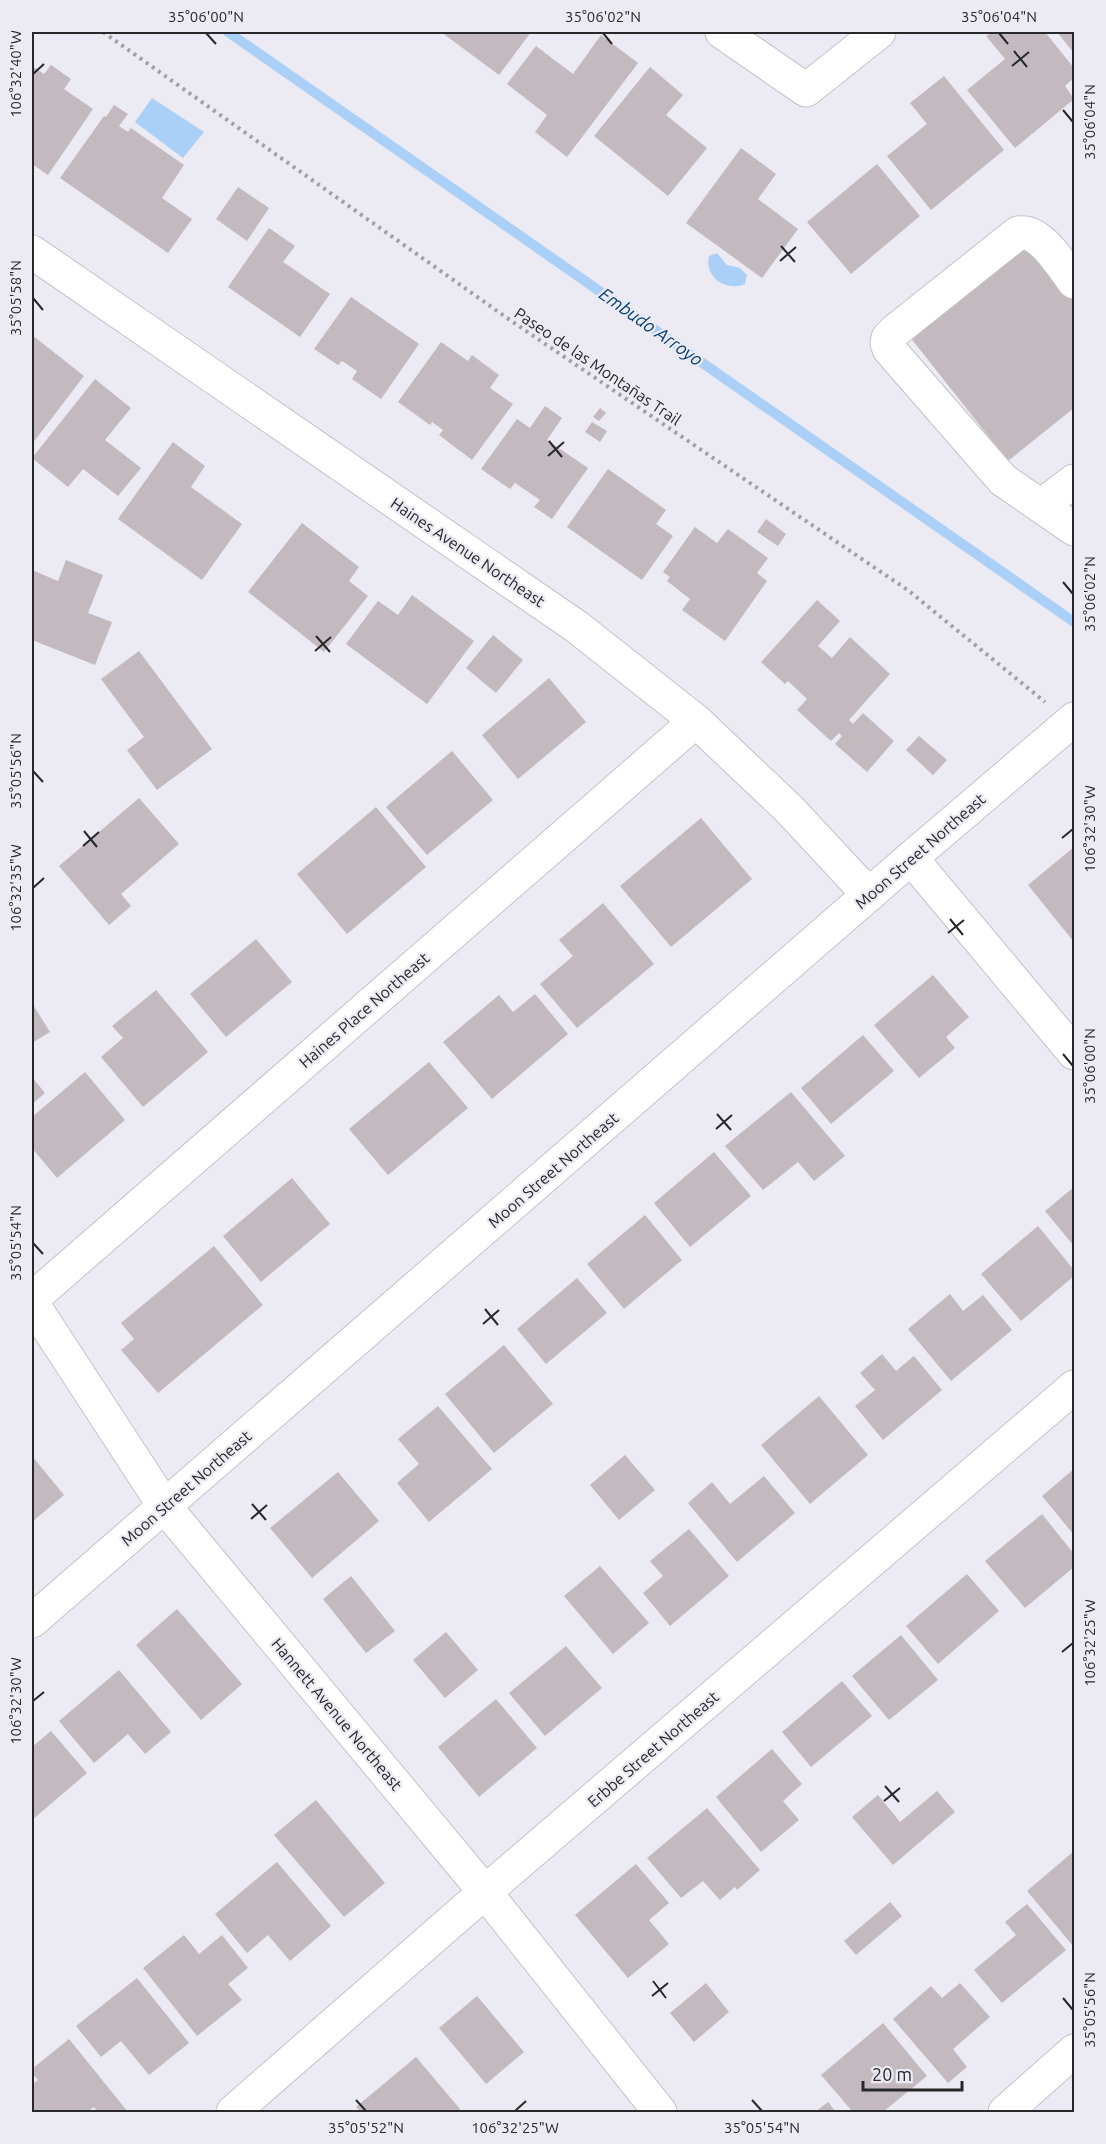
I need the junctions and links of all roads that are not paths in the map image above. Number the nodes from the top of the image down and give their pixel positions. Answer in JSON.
{"nodes":[{"id":1,"x":722,"y":32,"type":"edge"},
{"id":2,"x":879,"y":32,"type":"edge"},
{"id":3,"x":32,"y":252,"type":"edge"},
{"id":4,"x":1074,"y":282,"type":"edge"},
{"id":5,"x":1074,"y":481,"type":"edge"},
{"id":6,"x":1041,"y":506,"type":"junction"},
{"id":7,"x":1074,"y":529,"type":"edge"},
{"id":8,"x":696,"y":721,"type":"junction"},
{"id":9,"x":1073,"y":721,"type":"edge"},
{"id":10,"x":911,"y":858,"type":"junction"},
{"id":11,"x":869,"y":895,"type":"junction"},
{"id":12,"x":1074,"y":1053,"type":"edge"},
{"id":13,"x":32,"y":1301,"type":"edge"},
{"id":14,"x":1074,"y":1387,"type":"edge"},
{"id":15,"x":165,"y":1507,"type":"junction"},
{"id":16,"x":32,"y":1621,"type":"edge"},
{"id":17,"x":485,"y":1892,"type":"junction"},
{"id":18,"x":1074,"y":2051,"type":"edge"},
{"id":19,"x":233,"y":2112,"type":"edge"},
{"id":20,"x":660,"y":2112,"type":"edge"},
{"id":21,"x":1005,"y":2112,"type":"edge"}],
"edges":[{"from":1,"to":2,"type":"street"},
{"from":3,"to":8,"type":"street","name":"Haines Avenue Northeast"},
{"from":4,"to":6,"type":"street"},
{"from":5,"to":6,"type":"street"},
{"from":6,"to":7,"type":"street"},
{"from":8,"to":11,"type":"street","name":"Haines Avenue Northeast"},
{"from":8,"to":13,"type":"street","name":"Haines Place Northeast"},
{"from":9,"to":10,"type":"street","name":"Moon Street Northeast"},
{"from":10,"to":11,"type":"street","name":"Moon Street Northeast"},
{"from":10,"to":12,"type":"street"},
{"from":11,"to":15,"type":"street","name":"Moon Street Northeast"},
{"from":13,"to":15,"type":"street","name":"Hannett Avenue Northeast"},
{"from":14,"to":17,"type":"street","name":"Erbbe Street Northeast"},
{"from":15,"to":16,"type":"street","name":"Moon Street Northeast"},
{"from":15,"to":17,"type":"street","name":"Hannett Avenue Northeast"},
{"from":17,"to":19,"type":"street","name":"Erbbe Street Northeast"},
{"from":17,"to":20,"type":"street","name":"Hannett Avenue Northeast"},
{"from":18,"to":21,"type":"street"}]}
